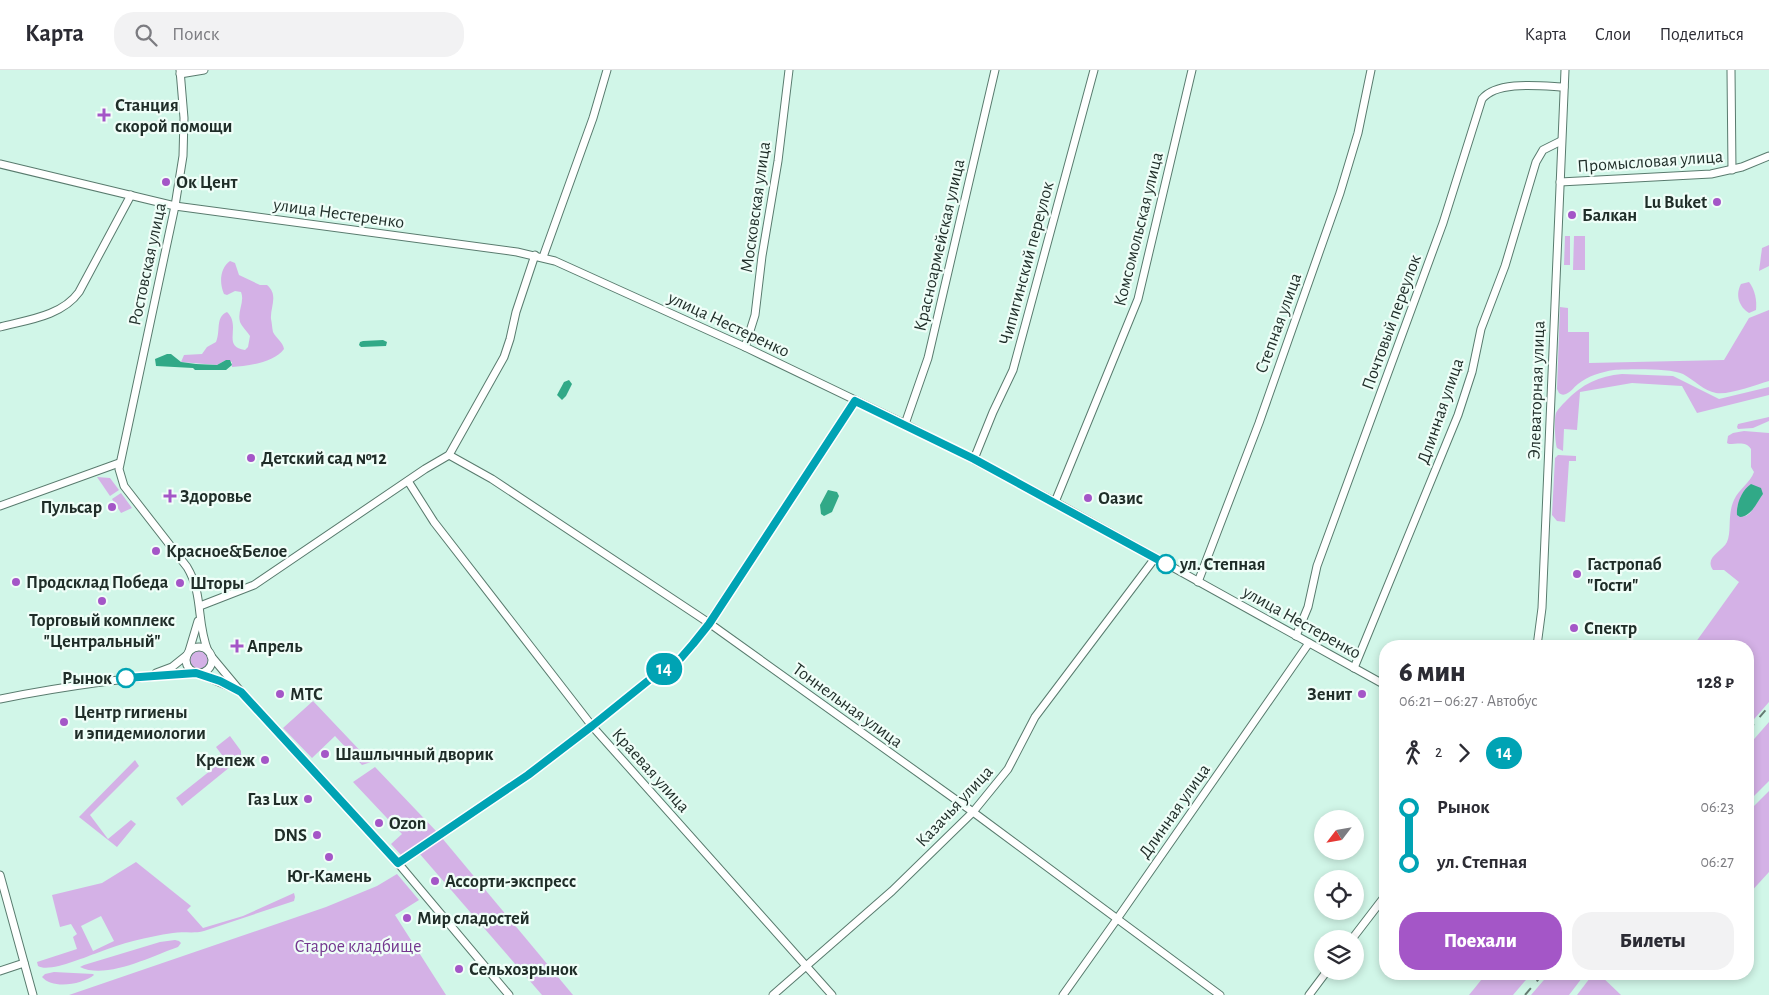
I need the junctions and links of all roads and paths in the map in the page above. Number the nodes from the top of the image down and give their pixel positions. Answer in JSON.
{"nodes":[{"id":1,"x":204,"y":70,"type":"edge"},
{"id":2,"x":607,"y":70,"type":"edge"},
{"id":3,"x":788,"y":70,"type":"edge"},
{"id":4,"x":995,"y":70,"type":"edge"},
{"id":5,"x":1094,"y":70,"type":"edge"},
{"id":6,"x":1192,"y":70,"type":"edge"},
{"id":7,"x":1371,"y":70,"type":"edge"},
{"id":8,"x":1565,"y":70,"type":"edge"},
{"id":9,"x":1731,"y":70,"type":"edge"},
{"id":10,"x":180,"y":72,"type":"edge"},
{"id":11,"x":1564,"y":87,"type":"junction"},
{"id":12,"x":1562,"y":138,"type":"junction"},
{"id":13,"x":1769,"y":156,"type":"edge"},
{"id":14,"x":0,"y":164,"type":"edge"},
{"id":15,"x":1732,"y":170,"type":"junction"},
{"id":16,"x":1560,"y":182,"type":"junction"},
{"id":17,"x":131,"y":195,"type":"junction"},
{"id":18,"x":175,"y":206,"type":"junction"},
{"id":19,"x":535,"y":255,"type":"junction"},
{"id":20,"x":544,"y":257,"type":"junction"},
{"id":21,"x":0,"y":327,"type":"edge"},
{"id":22,"x":745,"y":347,"type":"junction"},
{"id":23,"x":855,"y":401,"type":"junction"},
{"id":24,"x":905,"y":424,"type":"junction"},
{"id":25,"x":449,"y":455,"type":"junction"},
{"id":26,"x":974,"y":459,"type":"junction"},
{"id":27,"x":119,"y":463,"type":"junction"},
{"id":28,"x":408,"y":481,"type":"junction"},
{"id":29,"x":1055,"y":502,"type":"junction"},
{"id":30,"x":0,"y":506,"type":"edge"},
{"id":31,"x":1155,"y":558,"type":"junction"},
{"id":32,"x":1198,"y":582,"type":"junction"},
{"id":33,"x":200,"y":610,"type":"junction"},
{"id":34,"x":709,"y":624,"type":"junction"},
{"id":35,"x":1296,"y":636,"type":"junction"},
{"id":36,"x":1538,"y":640,"type":"edge"},
{"id":37,"x":1309,"y":643,"type":"junction"},
{"id":38,"x":188,"y":653,"type":"junction"},
{"id":39,"x":210,"y":654,"type":"junction"},
{"id":40,"x":1354,"y":668,"type":"junction"},
{"id":41,"x":197,"y":673,"type":"junction"},
{"id":42,"x":146,"y":676,"type":"junction"},
{"id":43,"x":1379,"y":682,"type":"edge"},
{"id":44,"x":241,"y":692,"type":"junction"},
{"id":45,"x":0,"y":699,"type":"edge"},
{"id":46,"x":592,"y":726,"type":"junction"},
{"id":47,"x":972,"y":812,"type":"junction"},
{"id":48,"x":398,"y":863,"type":"junction"},
{"id":49,"x":0,"y":875,"type":"edge"},
{"id":50,"x":1379,"y":904,"type":"edge"},
{"id":51,"x":1117,"y":919,"type":"junction"},
{"id":52,"x":1359,"y":930,"type":"edge"},
{"id":53,"x":24,"y":963,"type":"junction"},
{"id":54,"x":806,"y":966,"type":"junction"},
{"id":55,"x":0,"y":971,"type":"edge"},
{"id":56,"x":1320,"y":980,"type":"edge"},
{"id":57,"x":32,"y":995,"type":"edge"},
{"id":58,"x":509,"y":995,"type":"edge"},
{"id":59,"x":773,"y":995,"type":"edge"},
{"id":60,"x":832,"y":995,"type":"edge"},
{"id":61,"x":1062,"y":995,"type":"edge"},
{"id":62,"x":1220,"y":995,"type":"edge"},
{"id":63,"x":1309,"y":995,"type":"edge"}],
"edges":[{"from":1,"to":10,"type":"street"},
{"from":2,"to":20,"type":"street"},
{"from":3,"to":22,"type":"street","name":"Московская улица"},
{"from":4,"to":24,"type":"street","name":"Красноармейская улица"},
{"from":5,"to":26,"type":"street","name":"Чипигинский переулок"},
{"from":6,"to":29,"type":"street","name":"Комсомольская улица"},
{"from":7,"to":32,"type":"street","name":"Степная улица"},
{"from":8,"to":11,"type":"street"},
{"from":9,"to":15,"type":"street"},
{"from":10,"to":18,"type":"street","name":"Ростовская улица"},
{"from":11,"to":12,"type":"street"},
{"from":11,"to":35,"type":"street","name":"Почтовый переулок"},
{"from":12,"to":16,"type":"street","name":"Элеваторная улица"},
{"from":12,"to":40,"type":"street","name":"Длинная улица"},
{"from":13,"to":15,"type":"street","name":"Промысловая улица"},
{"from":14,"to":17,"type":"street","name":"улица Нестеренко"},
{"from":15,"to":16,"type":"street","name":"Промысловая улица"},
{"from":16,"to":36,"type":"street","name":"Элеваторная улица"},
{"from":17,"to":18,"type":"street","name":"улица Нестеренко"},
{"from":17,"to":21,"type":"street"},
{"from":18,"to":19,"type":"street","name":"улица Нестеренко"},
{"from":18,"to":27,"type":"street","name":"Ростовская улица"},
{"from":19,"to":20,"type":"street","name":"улица Нестеренко"},
{"from":19,"to":25,"type":"street"},
{"from":20,"to":22,"type":"street","name":"улица Нестеренко"},
{"from":22,"to":23,"type":"street","name":"улица Нестеренко"},
{"from":23,"to":24,"type":"street","name":"улица Нестеренко"},
{"from":23,"to":34,"type":"street"},
{"from":24,"to":26,"type":"street","name":"улица Нестеренко"},
{"from":25,"to":28,"type":"street"},
{"from":25,"to":34,"type":"street","name":"Тоннельная улица"},
{"from":26,"to":29,"type":"street","name":"улица Нестеренко"},
{"from":27,"to":30,"type":"street"},
{"from":27,"to":33,"type":"street"},
{"from":28,"to":33,"type":"street"},
{"from":28,"to":46,"type":"street","name":"Краевая улица"},
{"from":29,"to":31,"type":"street","name":"улица Нестеренко"},
{"from":31,"to":32,"type":"street","name":"улица Нестеренко"},
{"from":31,"to":47,"type":"street","name":"Казачья улица"},
{"from":32,"to":35,"type":"street","name":"улица Нестеренко"},
{"from":33,"to":38,"type":"street"},
{"from":33,"to":39,"type":"street"},
{"from":34,"to":46,"type":"street"},
{"from":34,"to":47,"type":"street","name":"Тоннельная улица"},
{"from":35,"to":37,"type":"street","name":"улица Нестеренко"},
{"from":37,"to":40,"type":"street","name":"улица Нестеренко"},
{"from":37,"to":51,"type":"street","name":"Длинная улица"},
{"from":38,"to":39,"type":"street"},
{"from":38,"to":41,"type":"street"},
{"from":38,"to":42,"type":"street"},
{"from":39,"to":41,"type":"street"},
{"from":39,"to":44,"type":"street"},
{"from":40,"to":43,"type":"street","name":"улица Нестеренко"},
{"from":41,"to":42,"type":"street"},
{"from":41,"to":44,"type":"street"},
{"from":42,"to":45,"type":"street"},
{"from":44,"to":48,"type":"street"},
{"from":46,"to":48,"type":"street"},
{"from":46,"to":54,"type":"street","name":"Краевая улица"},
{"from":47,"to":51,"type":"street","name":"Тоннельная улица"},
{"from":47,"to":54,"type":"street","name":"Казачья улица"},
{"from":48,"to":58,"type":"street"},
{"from":49,"to":53,"type":"street"},
{"from":50,"to":52,"type":"street"},
{"from":51,"to":61,"type":"street","name":"Длинная улица"},
{"from":51,"to":62,"type":"street","name":"Тоннельная улица"},
{"from":53,"to":55,"type":"street"},
{"from":53,"to":57,"type":"street"},
{"from":54,"to":59,"type":"street","name":"Казачья улица"},
{"from":54,"to":60,"type":"street","name":"Краевая улица"},
{"from":56,"to":63,"type":"street"}]}
